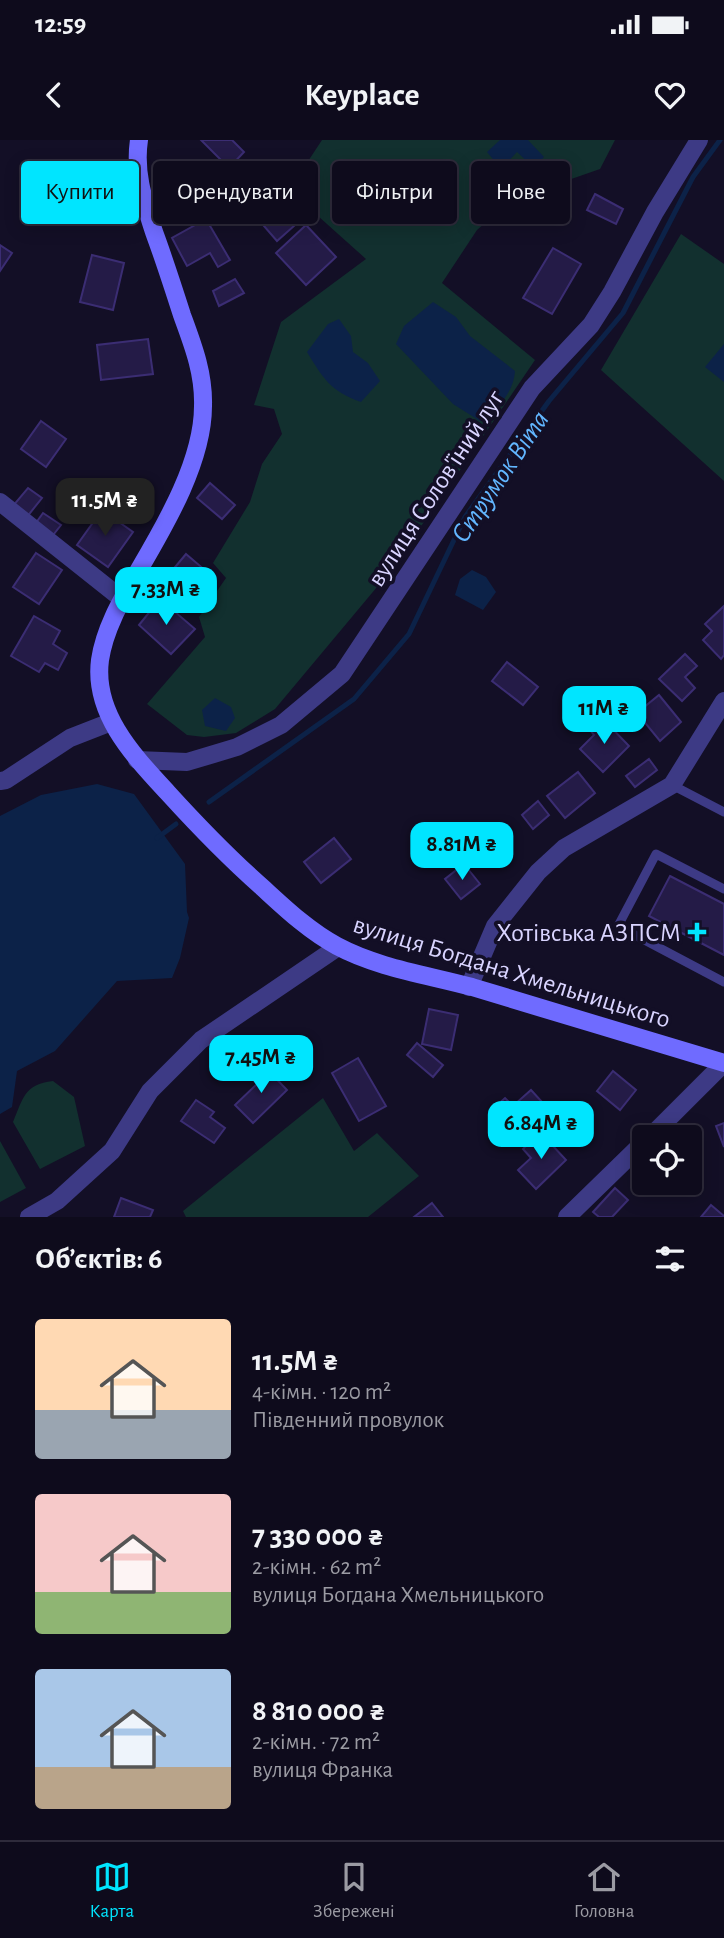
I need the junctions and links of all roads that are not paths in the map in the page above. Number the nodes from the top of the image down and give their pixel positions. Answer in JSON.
{"nodes":[{"id":1,"x":139,"y":140,"type":"edge"},
{"id":2,"x":699,"y":140,"type":"edge"},
{"id":3,"x":0,"y":502,"type":"edge"},
{"id":4,"x":122,"y":598,"type":"junction"},
{"id":5,"x":724,"y":701,"type":"edge"},
{"id":6,"x":111,"y":722,"type":"junction"},
{"id":7,"x":138,"y":760,"type":"junction"},
{"id":8,"x":0,"y":781,"type":"edge"},
{"id":9,"x":672,"y":785,"type":"junction"},
{"id":10,"x":724,"y":812,"type":"edge"},
{"id":11,"x":724,"y":889,"type":"edge"},
{"id":12,"x":338,"y":947,"type":"junction"},
{"id":13,"x":724,"y":982,"type":"edge"},
{"id":14,"x":469,"y":986,"type":"junction"},
{"id":15,"x":724,"y":1063,"type":"edge"},
{"id":16,"x":662,"y":1125,"type":"edge"},
{"id":17,"x":632,"y":1154,"type":"edge"},
{"id":18,"x":29,"y":1217,"type":"edge"},
{"id":19,"x":567,"y":1217,"type":"edge"}],
"edges":[{"from":1,"to":4,"type":"street","name":"вулиця Богдана Хмельницького"},
{"from":2,"to":7,"type":"street","name":"вулиця Солов'їний луг"},
{"from":3,"to":4,"type":"street"},
{"from":4,"to":6,"type":"street","name":"вулиця Богдана Хмельницького"},
{"from":5,"to":9,"type":"street"},
{"from":6,"to":7,"type":"street","name":"вулиця Богдана Хмельницького"},
{"from":6,"to":8,"type":"street"},
{"from":7,"to":12,"type":"street","name":"вулиця Богдана Хмельницького"},
{"from":9,"to":10,"type":"lane"},
{"from":9,"to":14,"type":"street"},
{"from":11,"to":13,"type":"lane"},
{"from":12,"to":14,"type":"street","name":"вулиця Богдана Хмельницького"},
{"from":12,"to":18,"type":"street"},
{"from":14,"to":15,"type":"street","name":"вулиця Богдана Хмельницького"},
{"from":15,"to":16,"type":"street"},
{"from":17,"to":19,"type":"street"}]}
